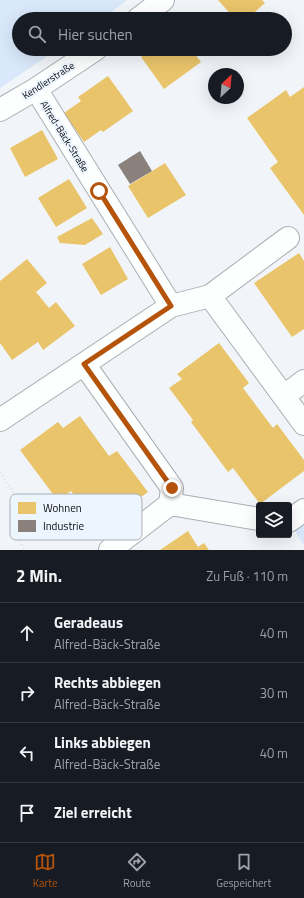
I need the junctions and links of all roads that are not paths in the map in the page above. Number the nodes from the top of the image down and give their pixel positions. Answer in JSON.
{"nodes":[{"id":1,"x":163,"y":0,"type":"edge"},
{"id":2,"x":147,"y":12,"type":"edge"},
{"id":3,"x":86,"y":56,"type":"edge"},
{"id":4,"x":36,"y":89,"type":"junction"},
{"id":5,"x":0,"y":110,"type":"edge"},
{"id":6,"x":288,"y":238,"type":"dead end"},
{"id":7,"x":210,"y":296,"type":"junction"},
{"id":8,"x":171,"y":306,"type":"junction"},
{"id":9,"x":84,"y":364,"type":"junction"},
{"id":10,"x":304,"y":381,"type":"edge"},
{"id":11,"x":284,"y":396,"type":"junction"},
{"id":12,"x":0,"y":420,"type":"edge"},
{"id":13,"x":304,"y":424,"type":"edge"},
{"id":14,"x":170,"y":504,"type":"junction"},
{"id":15,"x":304,"y":510,"type":"edge"},
{"id":16,"x":256,"y":518,"type":"edge"},
{"id":17,"x":292,"y":519,"type":"edge"},
{"id":18,"x":142,"y":525,"type":"edge"},
{"id":19,"x":123,"y":540,"type":"edge"},
{"id":20,"x":110,"y":550,"type":"edge"}],
"edges":[{"from":1,"to":2,"type":"street"},
{"from":3,"to":4,"type":"street","name":"Kendlerstraße"},
{"from":4,"to":5,"type":"street","name":"Kendlerstraße"},
{"from":4,"to":8,"type":"street","name":"Alfred-Bäck-Straße"},
{"from":6,"to":7,"type":"street"},
{"from":7,"to":8,"type":"street"},
{"from":7,"to":11,"type":"street"},
{"from":8,"to":9,"type":"street"},
{"from":9,"to":12,"type":"street"},
{"from":9,"to":14,"type":"street"},
{"from":10,"to":11,"type":"street"},
{"from":11,"to":13,"type":"street"},
{"from":14,"to":16,"type":"street"},
{"from":14,"to":18,"type":"street"},
{"from":15,"to":17,"type":"street"},
{"from":19,"to":20,"type":"street"}]}
